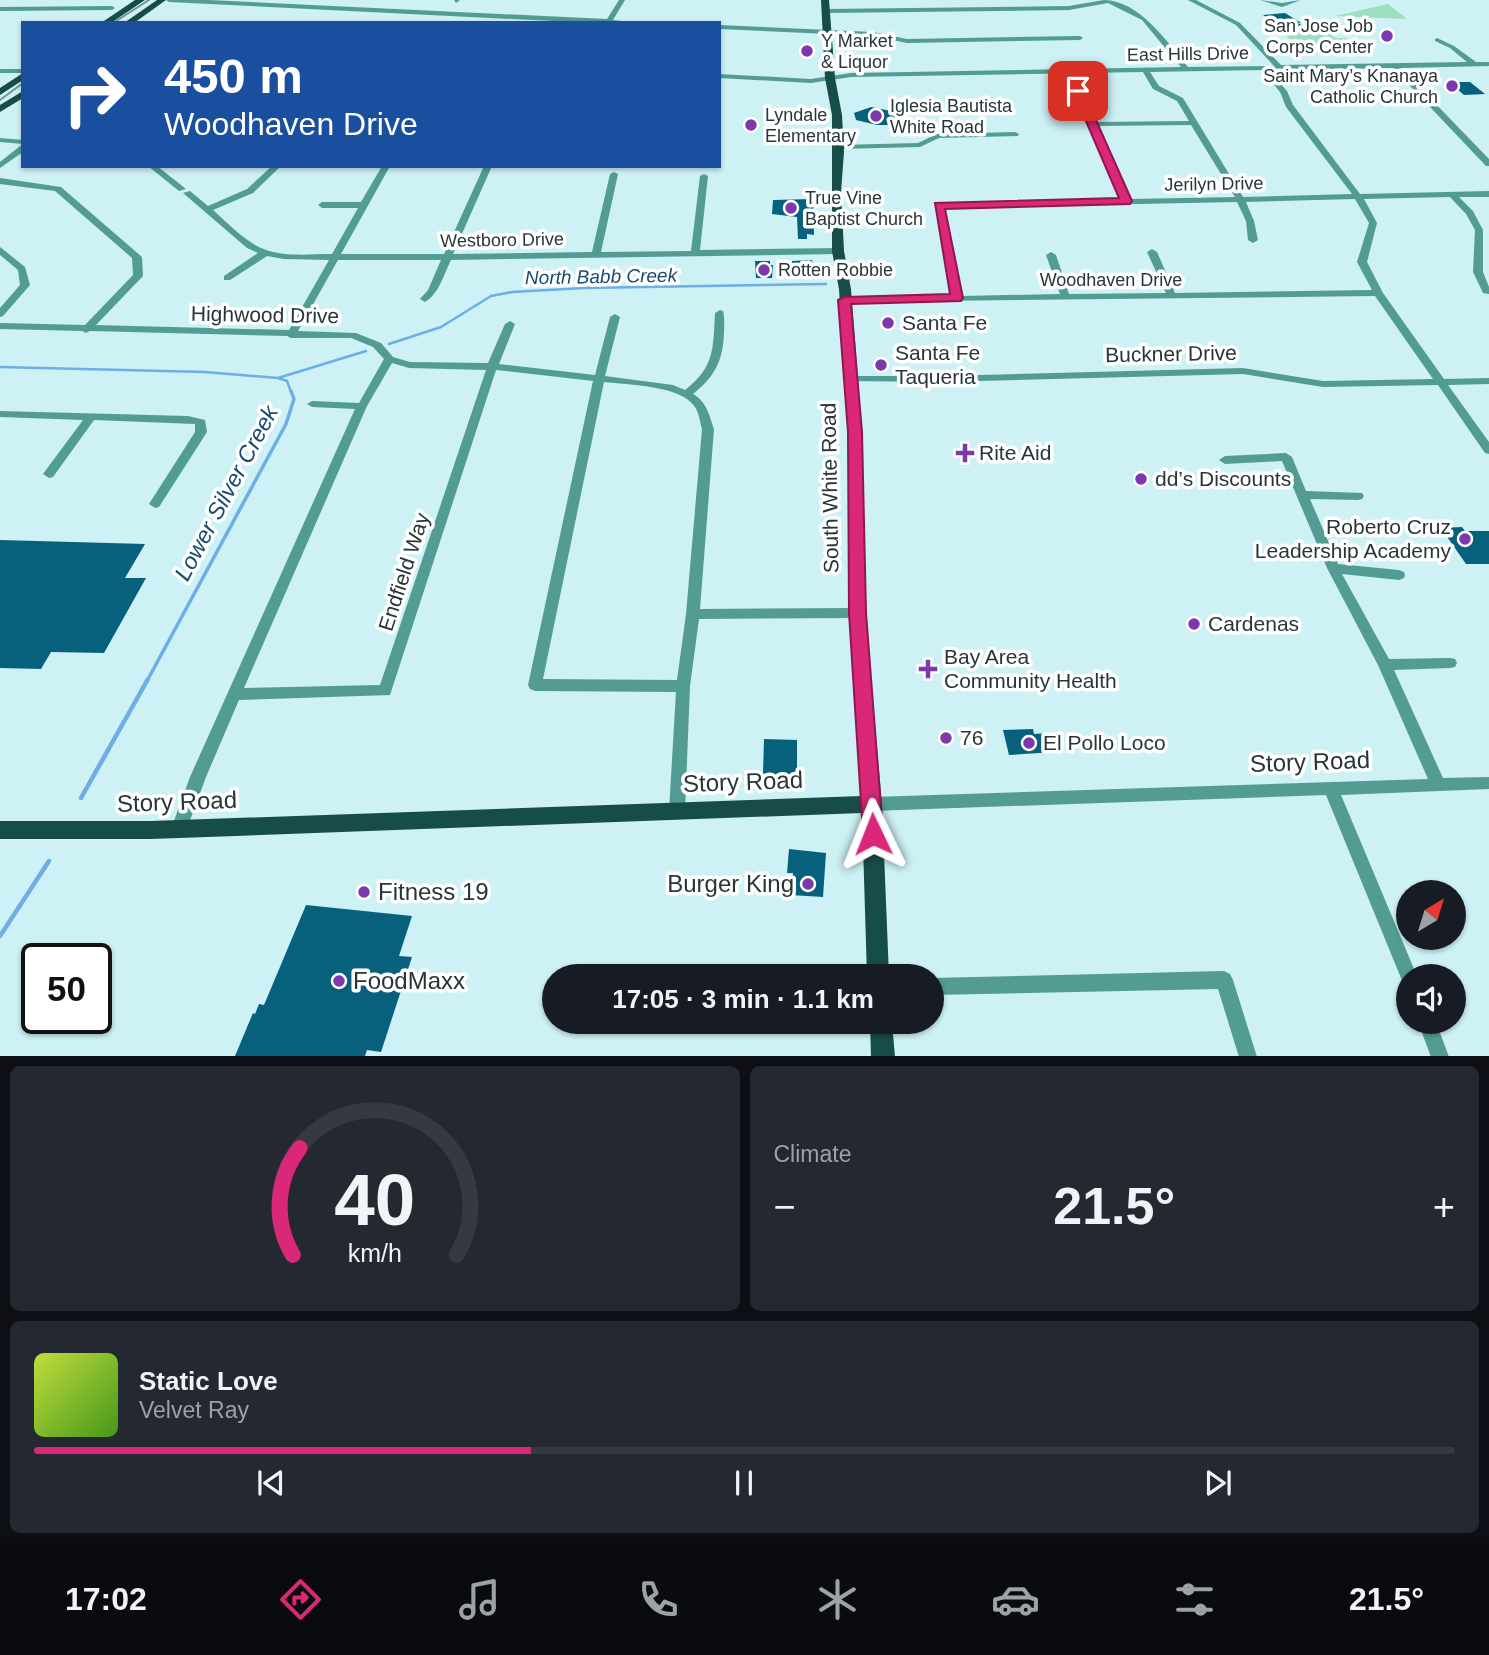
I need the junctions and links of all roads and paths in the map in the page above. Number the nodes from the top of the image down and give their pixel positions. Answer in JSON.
{"nodes":[{"id":1,"x":141,"y":0,"type":"edge"},
{"id":2,"x":162,"y":0,"type":"edge"},
{"id":3,"x":169,"y":0,"type":"edge"},
{"id":4,"x":622,"y":0,"type":"edge"},
{"id":5,"x":825,"y":0,"type":"edge"},
{"id":6,"x":1191,"y":0,"type":"edge"},
{"id":7,"x":1263,"y":0,"type":"edge"},
{"id":8,"x":1298,"y":0,"type":"edge"},
{"id":9,"x":1108,"y":1,"type":"edge"},
{"id":10,"x":43,"y":2,"type":"dead end"},
{"id":11,"x":34,"y":8,"type":"junction"},
{"id":12,"x":112,"y":8,"type":"dead end"},
{"id":13,"x":0,"y":9,"type":"edge"},
{"id":14,"x":826,"y":11,"type":"junction"},
{"id":15,"x":418,"y":12,"type":"junction"},
{"id":16,"x":499,"y":20,"type":"edge"},
{"id":17,"x":108,"y":21,"type":"edge"},
{"id":18,"x":131,"y":21,"type":"edge"},
{"id":19,"x":410,"y":21,"type":"edge"},
{"id":20,"x":579,"y":21,"type":"edge"},
{"id":21,"x":609,"y":21,"type":"edge"},
{"id":22,"x":721,"y":27,"type":"edge"},
{"id":23,"x":827,"y":32,"type":"junction"},
{"id":24,"x":1080,"y":38,"type":"dead end"},
{"id":25,"x":1437,"y":40,"type":"dead end"},
{"id":26,"x":1489,"y":64,"type":"edge"},
{"id":27,"x":1475,"y":65,"type":"junction"},
{"id":28,"x":1395,"y":66,"type":"junction"},
{"id":29,"x":1264,"y":68,"type":"junction"},
{"id":30,"x":1280,"y":68,"type":"junction"},
{"id":31,"x":1186,"y":70,"type":"junction"},
{"id":32,"x":0,"y":71,"type":"edge"},
{"id":33,"x":1146,"y":71,"type":"junction"},
{"id":34,"x":21,"y":74,"type":"edge"},
{"id":35,"x":21,"y":76,"type":"edge"},
{"id":36,"x":721,"y":76,"type":"edge"},
{"id":37,"x":830,"y":78,"type":"junction"},
{"id":38,"x":1078,"y":91,"type":"dead end"},
{"id":39,"x":0,"y":92,"type":"edge"},
{"id":40,"x":21,"y":95,"type":"edge"},
{"id":41,"x":0,"y":109,"type":"edge"},
{"id":42,"x":1194,"y":122,"type":"junction"},
{"id":43,"x":1092,"y":124,"type":"junction"},
{"id":44,"x":1015,"y":134,"type":"dead end"},
{"id":45,"x":0,"y":140,"type":"edge"},
{"id":46,"x":21,"y":142,"type":"edge"},
{"id":47,"x":839,"y":147,"type":"junction"},
{"id":48,"x":21,"y":150,"type":"edge"},
{"id":49,"x":1489,"y":164,"type":"edge"},
{"id":50,"x":0,"y":166,"type":"edge"},
{"id":51,"x":158,"y":168,"type":"edge"},
{"id":52,"x":275,"y":168,"type":"edge"},
{"id":53,"x":384,"y":168,"type":"edge"},
{"id":54,"x":487,"y":168,"type":"edge"},
{"id":55,"x":614,"y":174,"type":"dead end"},
{"id":56,"x":704,"y":176,"type":"dead end"},
{"id":57,"x":0,"y":181,"type":"edge"},
{"id":58,"x":185,"y":191,"type":"joint"},
{"id":59,"x":1489,"y":194,"type":"edge"},
{"id":60,"x":1452,"y":195,"type":"junction"},
{"id":61,"x":1358,"y":197,"type":"junction"},
{"id":62,"x":1240,"y":200,"type":"junction"},
{"id":63,"x":1126,"y":201,"type":"junction"},
{"id":64,"x":322,"y":205,"type":"dead end"},
{"id":65,"x":365,"y":205,"type":"junction"},
{"id":66,"x":939,"y":206,"type":"joint"},
{"id":67,"x":206,"y":210,"type":"junction"},
{"id":68,"x":1253,"y":240,"type":"dead end"},
{"id":69,"x":0,"y":250,"type":"edge"},
{"id":70,"x":838,"y":251,"type":"junction"},
{"id":71,"x":1152,"y":252,"type":"dead end"},
{"id":72,"x":264,"y":253,"type":"junction"},
{"id":73,"x":695,"y":253,"type":"junction"},
{"id":74,"x":1051,"y":255,"type":"dead end"},
{"id":75,"x":596,"y":256,"type":"junction"},
{"id":76,"x":335,"y":257,"type":"junction"},
{"id":77,"x":448,"y":257,"type":"junction"},
{"id":78,"x":227,"y":278,"type":"dead end"},
{"id":79,"x":1488,"y":291,"type":"edge"},
{"id":80,"x":1378,"y":293,"type":"junction"},
{"id":81,"x":1171,"y":294,"type":"junction"},
{"id":82,"x":1065,"y":296,"type":"junction"},
{"id":83,"x":957,"y":298,"type":"junction"},
{"id":84,"x":425,"y":299,"type":"dead end"},
{"id":85,"x":845,"y":300,"type":"junction"},
{"id":86,"x":720,"y":313,"type":"dead end"},
{"id":87,"x":0,"y":314,"type":"edge"},
{"id":88,"x":615,"y":317,"type":"dead end"},
{"id":89,"x":510,"y":324,"type":"dead end"},
{"id":90,"x":0,"y":326,"type":"edge"},
{"id":91,"x":86,"y":330,"type":"junction"},
{"id":92,"x":291,"y":335,"type":"junction"},
{"id":93,"x":389,"y":359,"type":"junction"},
{"id":94,"x":493,"y":366,"type":"junction"},
{"id":95,"x":600,"y":377,"type":"junction"},
{"id":96,"x":852,"y":379,"type":"junction"},
{"id":97,"x":1489,"y":382,"type":"edge"},
{"id":98,"x":1440,"y":383,"type":"junction"},
{"id":99,"x":686,"y":394,"type":"junction"},
{"id":100,"x":312,"y":404,"type":"dead end"},
{"id":101,"x":362,"y":406,"type":"junction"},
{"id":102,"x":0,"y":414,"type":"edge"},
{"id":103,"x":91,"y":416,"type":"junction"},
{"id":104,"x":1489,"y":450,"type":"edge"},
{"id":105,"x":1225,"y":460,"type":"dead end"},
{"id":106,"x":49,"y":474,"type":"dead end"},
{"id":107,"x":1303,"y":495,"type":"junction"},
{"id":108,"x":1358,"y":496,"type":"dead end"},
{"id":109,"x":155,"y":505,"type":"dead end"},
{"id":110,"x":1333,"y":568,"type":"junction"},
{"id":111,"x":1399,"y":575,"type":"dead end"},
{"id":112,"x":857,"y":613,"type":"junction"},
{"id":113,"x":693,"y":614,"type":"junction"},
{"id":114,"x":1450,"y":663,"type":"dead end"},
{"id":115,"x":1385,"y":665,"type":"junction"},
{"id":116,"x":683,"y":686,"type":"junction"},
{"id":117,"x":235,"y":694,"type":"junction"},
{"id":118,"x":1489,"y":783,"type":"edge"},
{"id":119,"x":1438,"y":784,"type":"junction"},
{"id":120,"x":1331,"y":788,"type":"junction"},
{"id":121,"x":872,"y":804,"type":"junction"},
{"id":122,"x":677,"y":811,"type":"junction"},
{"id":123,"x":179,"y":829,"type":"junction"},
{"id":124,"x":0,"y":830,"type":"edge"},
{"id":125,"x":878,"y":964,"type":"edge"},
{"id":126,"x":1404,"y":964,"type":"edge"},
{"id":127,"x":944,"y":987,"type":"edge"},
{"id":128,"x":882,"y":1034,"type":"edge"},
{"id":129,"x":1432,"y":1034,"type":"edge"},
{"id":130,"x":883,"y":1056,"type":"edge"},
{"id":131,"x":1248,"y":1056,"type":"edge"},
{"id":132,"x":1440,"y":1056,"type":"edge"}],
"edges":[{"from":1,"to":17,"type":"main road"},
{"from":2,"to":18,"type":"main road"},
{"from":3,"to":15,"type":"street"},
{"from":4,"to":21,"type":"street"},
{"from":5,"to":14,"type":"main road","name":"South White Road"},
{"from":6,"to":30,"type":"street"},
{"from":7,"to":8,"type":"street"},
{"from":9,"to":14,"type":"street"},
{"from":9,"to":31,"type":"street"},
{"from":10,"to":11,"type":"street"},
{"from":11,"to":12,"type":"street"},
{"from":11,"to":13,"type":"street"},
{"from":14,"to":23,"type":"main road","name":"South White Road"},
{"from":15,"to":16,"type":"street"},
{"from":15,"to":19,"type":"street"},
{"from":16,"to":20,"type":"street"},
{"from":20,"to":21,"type":"street"},
{"from":22,"to":23,"type":"street"},
{"from":23,"to":24,"type":"street"},
{"from":23,"to":37,"type":"main road","name":"South White Road"},
{"from":25,"to":27,"type":"street"},
{"from":26,"to":27,"type":"street","name":"East Hills Drive"},
{"from":27,"to":28,"type":"street","name":"East Hills Drive"},
{"from":28,"to":30,"type":"street","name":"East Hills Drive"},
{"from":28,"to":49,"type":"street"},
{"from":29,"to":30,"type":"street","name":"East Hills Drive"},
{"from":29,"to":31,"type":"street","name":"East Hills Drive"},
{"from":29,"to":61,"type":"street"},
{"from":31,"to":33,"type":"street","name":"East Hills Drive"},
{"from":32,"to":34,"type":"street"},
{"from":33,"to":37,"type":"street","name":"East Hills Drive"},
{"from":33,"to":42,"type":"street"},
{"from":35,"to":39,"type":"main road"},
{"from":36,"to":37,"type":"street","name":"East Hills Drive"},
{"from":37,"to":47,"type":"main road","name":"South White Road"},
{"from":38,"to":43,"type":"street"},
{"from":40,"to":41,"type":"main road"},
{"from":42,"to":43,"type":"street"},
{"from":42,"to":62,"type":"street"},
{"from":43,"to":63,"type":"street"},
{"from":44,"to":47,"type":"street"},
{"from":45,"to":46,"type":"street"},
{"from":47,"to":70,"type":"main road","name":"South White Road"},
{"from":48,"to":50,"type":"street"},
{"from":51,"to":58,"type":"street"},
{"from":52,"to":67,"type":"street"},
{"from":53,"to":65,"type":"street"},
{"from":54,"to":77,"type":"street"},
{"from":55,"to":75,"type":"street"},
{"from":56,"to":73,"type":"street"},
{"from":57,"to":91,"type":"street"},
{"from":58,"to":67,"type":"street"},
{"from":59,"to":60,"type":"street","name":"Jerilyn Drive"},
{"from":60,"to":61,"type":"street","name":"Jerilyn Drive"},
{"from":60,"to":79,"type":"street"},
{"from":61,"to":62,"type":"street","name":"Jerilyn Drive"},
{"from":61,"to":80,"type":"street"},
{"from":62,"to":63,"type":"street","name":"Jerilyn Drive"},
{"from":62,"to":68,"type":"street"},
{"from":63,"to":66,"type":"street","name":"Jerilyn Drive"},
{"from":64,"to":65,"type":"street"},
{"from":65,"to":76,"type":"street"},
{"from":66,"to":83,"type":"street"},
{"from":67,"to":72,"type":"street"},
{"from":69,"to":87,"type":"street"},
{"from":70,"to":73,"type":"street","name":"Westboro Drive"},
{"from":70,"to":85,"type":"main road","name":"South White Road"},
{"from":71,"to":81,"type":"street"},
{"from":72,"to":76,"type":"street","name":"Westboro Drive"},
{"from":72,"to":78,"type":"street"},
{"from":73,"to":75,"type":"street","name":"Westboro Drive"},
{"from":74,"to":82,"type":"street"},
{"from":75,"to":77,"type":"street","name":"Westboro Drive"},
{"from":76,"to":77,"type":"street","name":"Westboro Drive"},
{"from":76,"to":92,"type":"street"},
{"from":77,"to":84,"type":"street"},
{"from":80,"to":81,"type":"street","name":"Woodhaven Drive"},
{"from":80,"to":98,"type":"street"},
{"from":81,"to":82,"type":"street","name":"Woodhaven Drive"},
{"from":82,"to":83,"type":"street","name":"Woodhaven Drive"},
{"from":83,"to":85,"type":"street","name":"Woodhaven Drive"},
{"from":85,"to":96,"type":"main road","name":"South White Road"},
{"from":86,"to":99,"type":"street"},
{"from":88,"to":95,"type":"street"},
{"from":89,"to":94,"type":"street","name":"Endfield Way"},
{"from":90,"to":91,"type":"street","name":"Highwood Drive"},
{"from":91,"to":92,"type":"street","name":"Highwood Drive"},
{"from":92,"to":93,"type":"street","name":"Highwood Drive"},
{"from":93,"to":94,"type":"street","name":"Highwood Drive"},
{"from":93,"to":101,"type":"street"},
{"from":94,"to":95,"type":"street","name":"Highwood Drive"},
{"from":94,"to":117,"type":"street","name":"Endfield Way"},
{"from":95,"to":99,"type":"street","name":"Highwood Drive"},
{"from":95,"to":116,"type":"street"},
{"from":96,"to":98,"type":"street","name":"Buckner Drive"},
{"from":96,"to":112,"type":"main road","name":"South White Road"},
{"from":97,"to":98,"type":"street","name":"Buckner Drive"},
{"from":98,"to":104,"type":"street"},
{"from":99,"to":113,"type":"street"},
{"from":100,"to":101,"type":"street"},
{"from":101,"to":117,"type":"street"},
{"from":102,"to":103,"type":"street"},
{"from":103,"to":106,"type":"street"},
{"from":103,"to":109,"type":"street"},
{"from":105,"to":107,"type":"street"},
{"from":107,"to":108,"type":"street"},
{"from":107,"to":110,"type":"street"},
{"from":110,"to":111,"type":"street"},
{"from":110,"to":115,"type":"street"},
{"from":112,"to":113,"type":"street"},
{"from":112,"to":121,"type":"main road","name":"South White Road"},
{"from":113,"to":116,"type":"street"},
{"from":114,"to":115,"type":"street"},
{"from":115,"to":119,"type":"street"},
{"from":116,"to":122,"type":"street"},
{"from":117,"to":123,"type":"street"},
{"from":118,"to":119,"type":"street","name":"Story Road"},
{"from":119,"to":120,"type":"street","name":"Story Road"},
{"from":120,"to":121,"type":"street","name":"Story Road"},
{"from":120,"to":126,"type":"street"},
{"from":121,"to":122,"type":"main road","name":"Story Road"},
{"from":121,"to":125,"type":"main road","name":"South White Road"},
{"from":122,"to":123,"type":"main road","name":"Story Road"},
{"from":123,"to":124,"type":"main road","name":"Story Road"},
{"from":127,"to":131,"type":"street"},
{"from":128,"to":130,"type":"main road"},
{"from":129,"to":132,"type":"street"}]}
